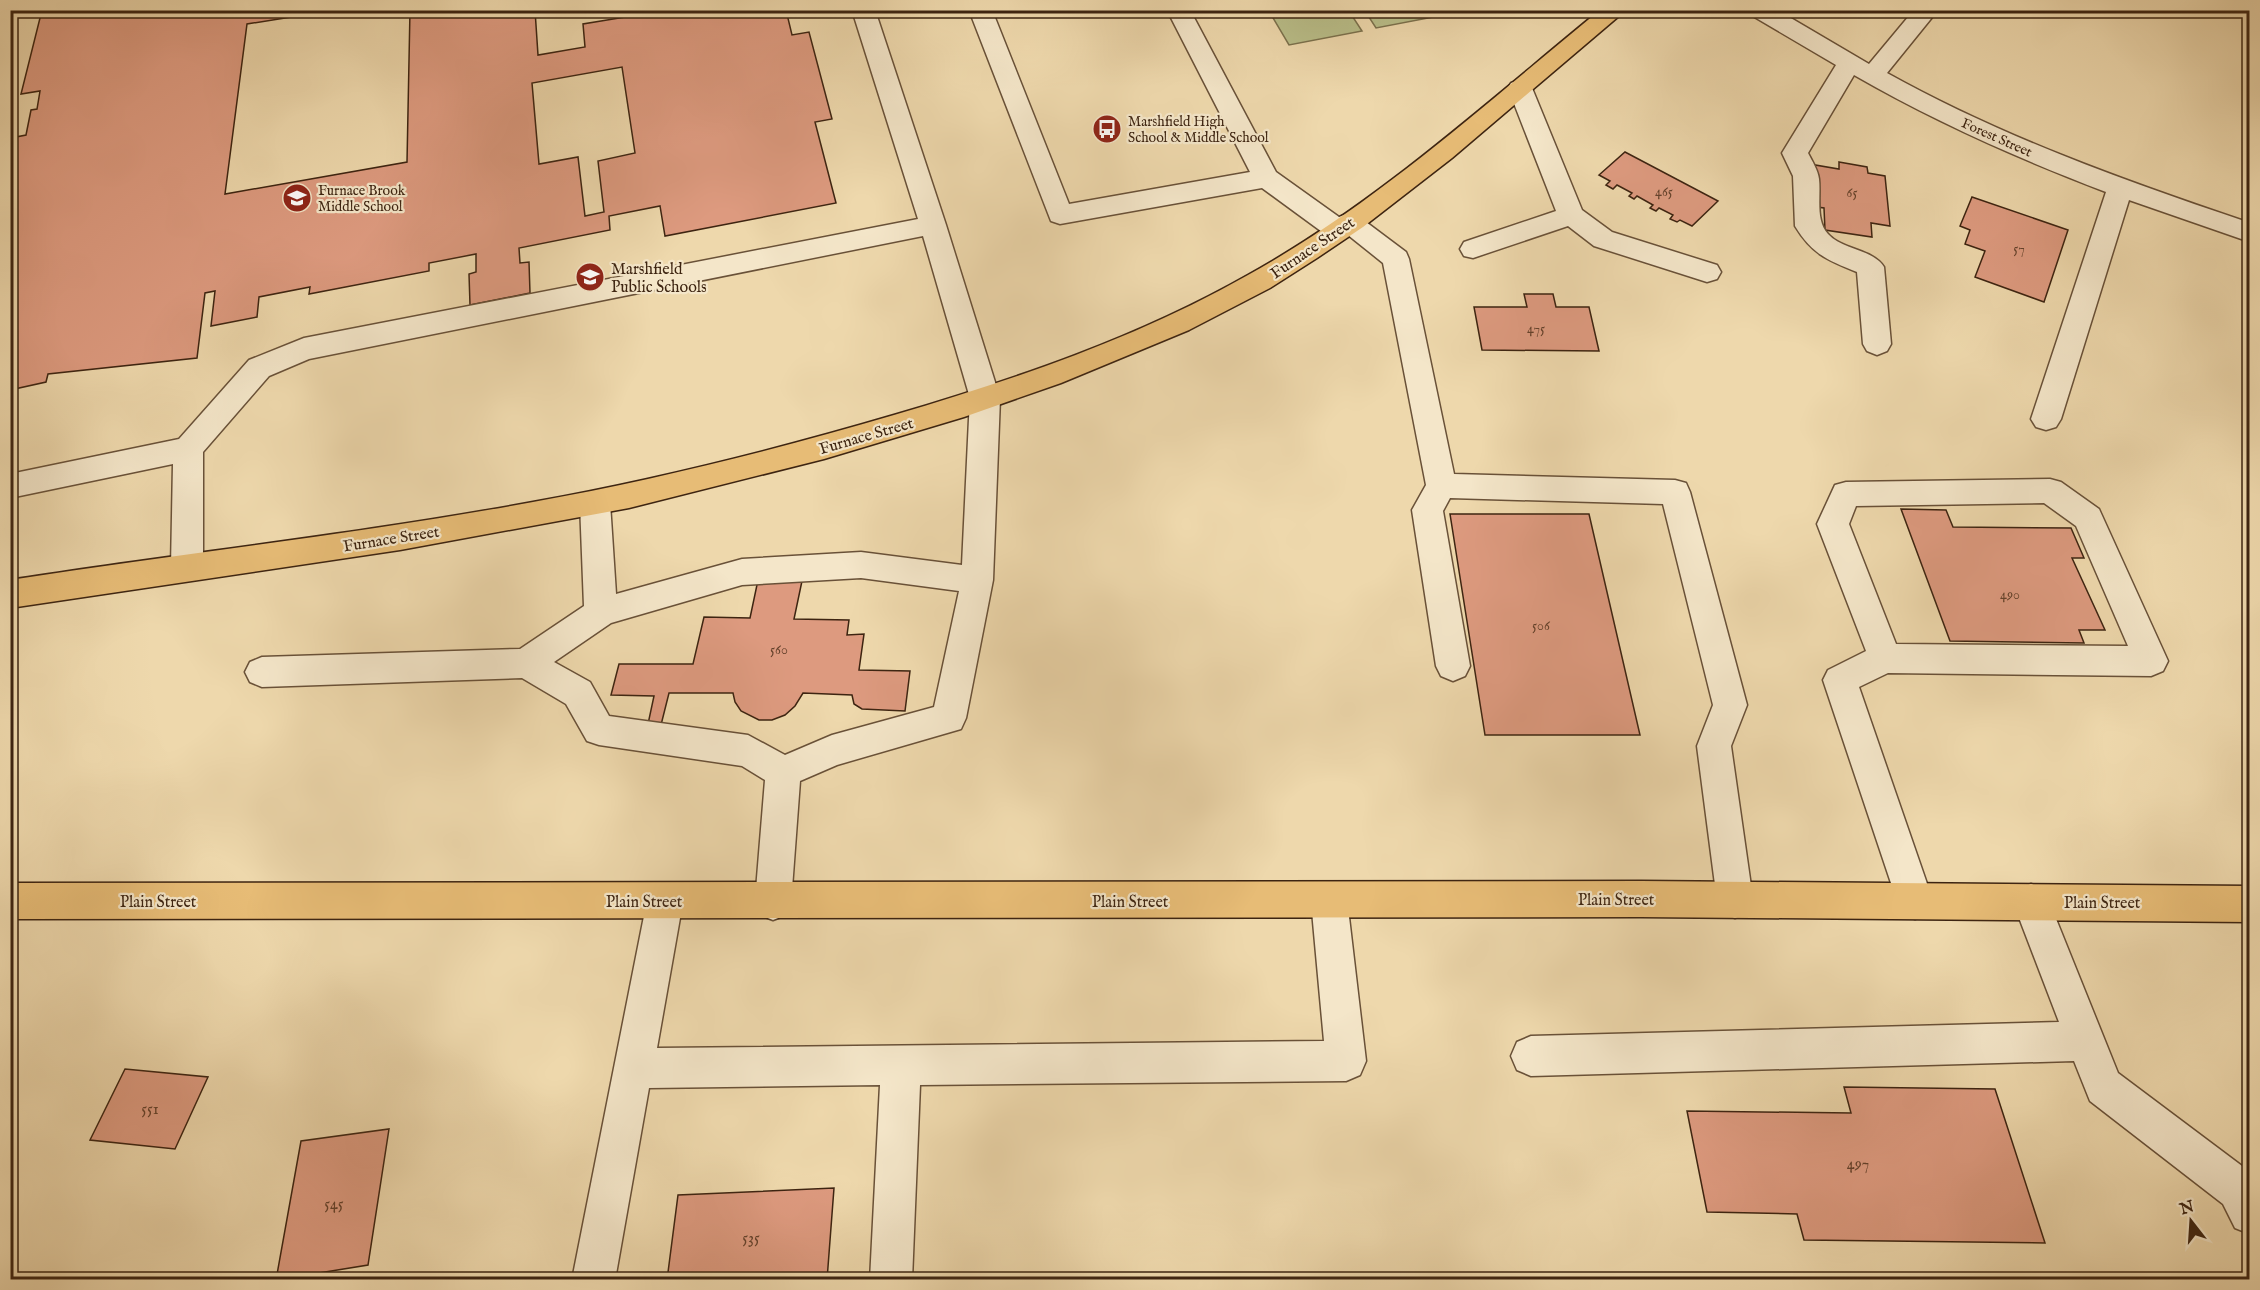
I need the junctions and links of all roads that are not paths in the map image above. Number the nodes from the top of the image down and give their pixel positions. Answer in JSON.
{"nodes":[{"id":1,"x":863,"y":10,"type":"edge"},
{"id":2,"x":980,"y":10,"type":"edge"},
{"id":3,"x":1178,"y":10,"type":"edge"},
{"id":4,"x":1615,"y":10,"type":"edge"},
{"id":5,"x":1759,"y":10,"type":"edge"},
{"id":6,"x":1927,"y":10,"type":"edge"},
{"id":7,"x":1849,"y":63,"type":"junction"},
{"id":8,"x":1872,"y":76,"type":"junction"},
{"id":9,"x":1520,"y":88,"type":"junction"},
{"id":10,"x":1266,"y":178,"type":"junction"},
{"id":11,"x":2120,"y":188,"type":"junction"},
{"id":12,"x":1571,"y":215,"type":"junction"},
{"id":13,"x":933,"y":225,"type":"junction"},
{"id":14,"x":1344,"y":226,"type":"junction"},
{"id":15,"x":2250,"y":233,"type":"edge"},
{"id":16,"x":1473,"y":249,"type":"dead end"},
{"id":17,"x":1707,"y":272,"type":"dead end"},
{"id":18,"x":1877,"y":344,"type":"dead end"},
{"id":19,"x":985,"y":398,"type":"junction"},
{"id":20,"x":2046,"y":419,"type":"dead end"},
{"id":21,"x":188,"y":449,"type":"junction"},
{"id":22,"x":10,"y":486,"type":"edge"},
{"id":23,"x":1441,"y":486,"type":"junction"},
{"id":24,"x":595,"y":502,"type":"junction"},
{"id":25,"x":187,"y":567,"type":"junction"},
{"id":26,"x":977,"y":580,"type":"junction"},
{"id":27,"x":10,"y":594,"type":"edge"},
{"id":28,"x":601,"y":612,"type":"junction"},
{"id":29,"x":1885,"y":658,"type":"junction"},
{"id":30,"x":526,"y":663,"type":"junction"},
{"id":31,"x":1453,"y":666,"type":"dead end"},
{"id":32,"x":262,"y":672,"type":"dead end"},
{"id":33,"x":783,"y":772,"type":"junction"},
{"id":34,"x":1329,"y":900,"type":"junction"},
{"id":35,"x":1735,"y":900,"type":"junction"},
{"id":36,"x":10,"y":901,"type":"edge"},
{"id":37,"x":666,"y":901,"type":"junction"},
{"id":38,"x":1915,"y":901,"type":"junction"},
{"id":39,"x":773,"y":902,"type":"junction"},
{"id":40,"x":2031,"y":902,"type":"junction"},
{"id":41,"x":2250,"y":904,"type":"edge"},
{"id":42,"x":2086,"y":1041,"type":"junction"},
{"id":43,"x":1531,"y":1056,"type":"dead end"},
{"id":44,"x":901,"y":1065,"type":"junction"},
{"id":45,"x":634,"y":1068,"type":"junction"},
{"id":46,"x":2250,"y":1213,"type":"edge"},
{"id":47,"x":593,"y":1280,"type":"edge"},
{"id":48,"x":891,"y":1280,"type":"edge"}],
"edges":[{"from":1,"to":13,"type":"street"},
{"from":2,"to":10,"type":"street"},
{"from":3,"to":10,"type":"street"},
{"from":4,"to":9,"type":"main road","name":"Furnace Street"},
{"from":5,"to":7,"type":"street","name":"Forest Street"},
{"from":6,"to":8,"type":"street"},
{"from":7,"to":8,"type":"street","name":"Forest Street"},
{"from":7,"to":18,"type":"street"},
{"from":8,"to":11,"type":"street","name":"Forest Street"},
{"from":9,"to":12,"type":"street"},
{"from":9,"to":14,"type":"main road","name":"Furnace Street"},
{"from":10,"to":14,"type":"street"},
{"from":11,"to":15,"type":"street","name":"Forest Street"},
{"from":11,"to":20,"type":"street"},
{"from":12,"to":16,"type":"street"},
{"from":12,"to":17,"type":"street"},
{"from":13,"to":19,"type":"street"},
{"from":13,"to":21,"type":"street"},
{"from":14,"to":19,"type":"main road","name":"Furnace Street"},
{"from":14,"to":23,"type":"street"},
{"from":19,"to":24,"type":"main road","name":"Furnace Street"},
{"from":19,"to":26,"type":"street"},
{"from":21,"to":22,"type":"street"},
{"from":21,"to":25,"type":"street"},
{"from":23,"to":31,"type":"street"},
{"from":23,"to":35,"type":"street"},
{"from":24,"to":25,"type":"main road","name":"Furnace Street"},
{"from":24,"to":28,"type":"street"},
{"from":25,"to":27,"type":"main road","name":"Furnace Street"},
{"from":26,"to":28,"type":"street"},
{"from":26,"to":33,"type":"street"},
{"from":28,"to":30,"type":"street"},
{"from":29,"to":29,"type":"street"},
{"from":29,"to":38,"type":"street"},
{"from":30,"to":32,"type":"street"},
{"from":30,"to":33,"type":"street"},
{"from":33,"to":39,"type":"street"},
{"from":34,"to":35,"type":"main road","name":"Plain Street"},
{"from":34,"to":39,"type":"main road","name":"Plain Street"},
{"from":34,"to":44,"type":"street"},
{"from":35,"to":38,"type":"main road","name":"Plain Street"},
{"from":36,"to":37,"type":"main road","name":"Plain Street"},
{"from":37,"to":39,"type":"main road","name":"Plain Street"},
{"from":37,"to":45,"type":"street"},
{"from":38,"to":40,"type":"main road","name":"Plain Street"},
{"from":40,"to":41,"type":"main road","name":"Plain Street"},
{"from":40,"to":42,"type":"street"},
{"from":42,"to":43,"type":"street"},
{"from":42,"to":46,"type":"street"},
{"from":44,"to":45,"type":"street"},
{"from":44,"to":48,"type":"street"},
{"from":45,"to":47,"type":"street"}]}
